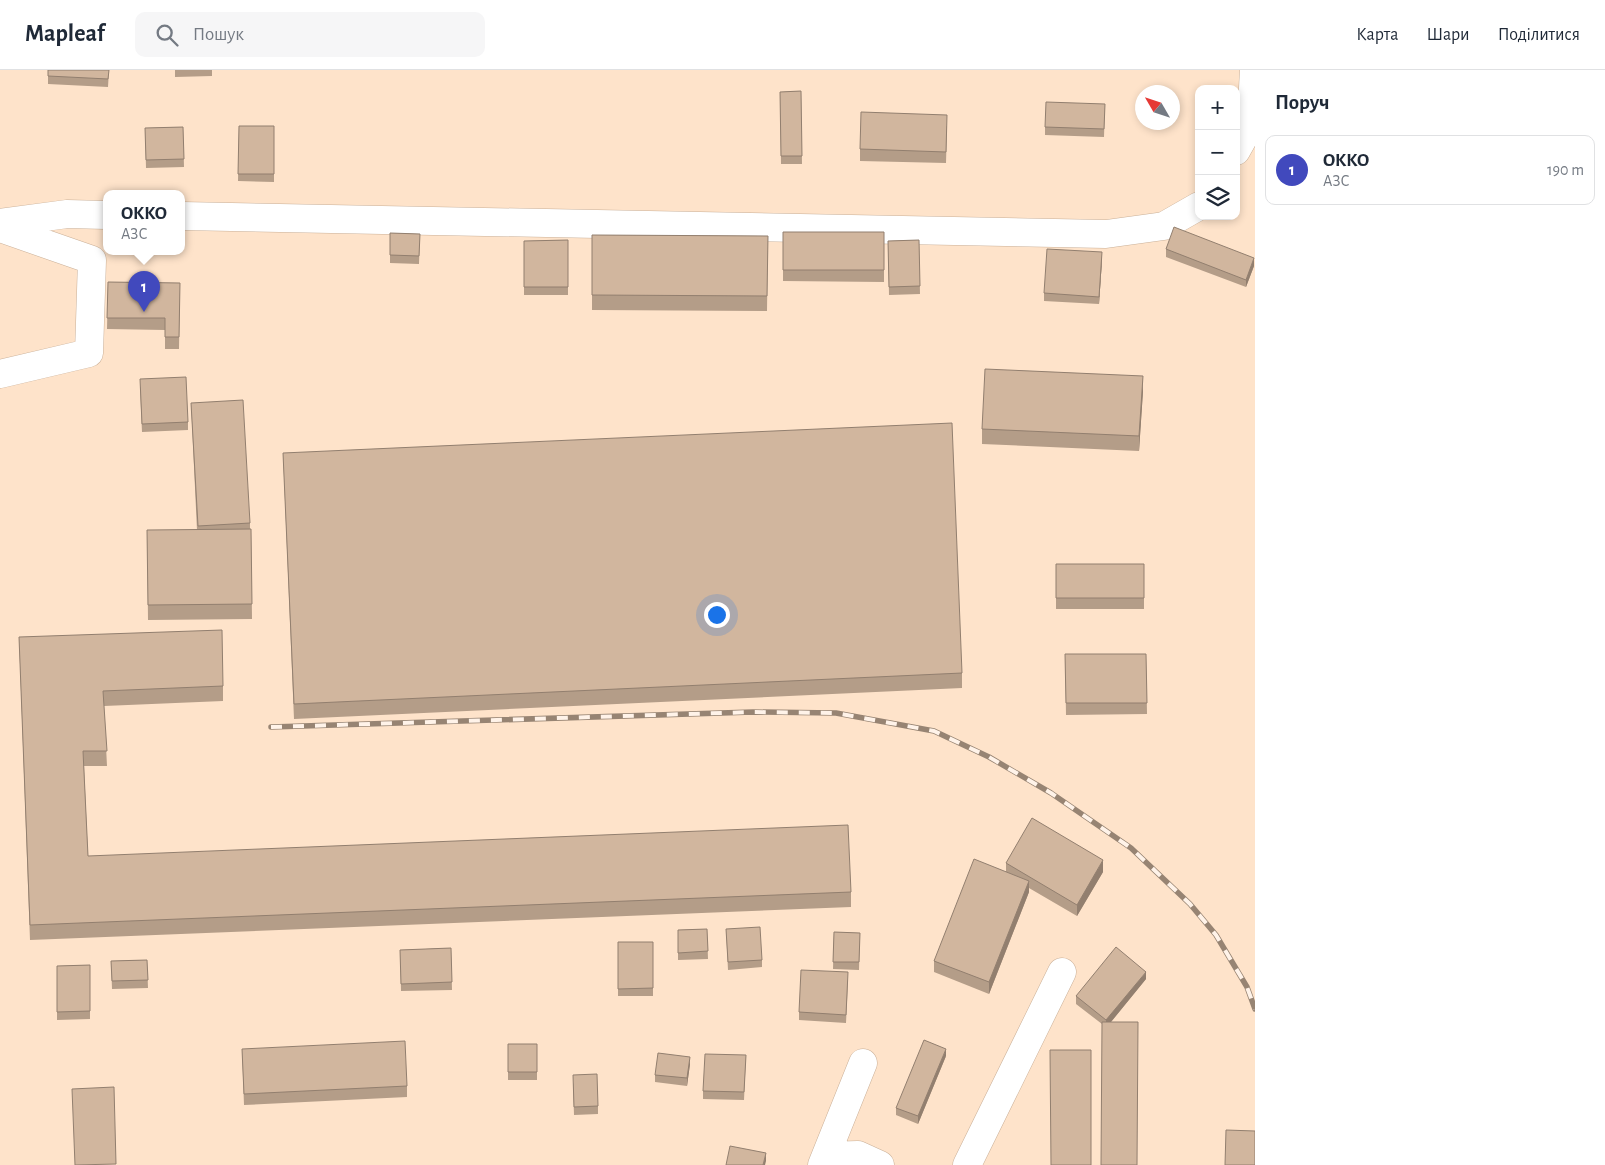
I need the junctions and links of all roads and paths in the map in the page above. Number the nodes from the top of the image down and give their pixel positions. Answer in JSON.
{"nodes":[{"id":1,"x":1254,"y":70,"type":"edge"},
{"id":2,"x":1253,"y":123,"type":"edge"},
{"id":3,"x":1240,"y":144,"type":"edge"},
{"id":4,"x":1195,"y":208,"type":"edge"},
{"id":5,"x":103,"y":215,"type":"edge"},
{"id":6,"x":185,"y":216,"type":"edge"},
{"id":7,"x":0,"y":224,"type":"edge"},
{"id":8,"x":0,"y":228,"type":"edge"},
{"id":9,"x":0,"y":374,"type":"edge"},
{"id":10,"x":1062,"y":972,"type":"dead end"},
{"id":11,"x":863,"y":1062,"type":"dead end"},
{"id":12,"x":824,"y":1161,"type":"edge"},
{"id":13,"x":880,"y":1165,"type":"edge"},
{"id":14,"x":966,"y":1165,"type":"edge"}],
"edges":[{"from":1,"to":2,"type":"street"},
{"from":2,"to":3,"type":"street"},
{"from":4,"to":6,"type":"street"},
{"from":5,"to":7,"type":"street"},
{"from":8,"to":9,"type":"street"},
{"from":10,"to":14,"type":"street"},
{"from":11,"to":12,"type":"street"},
{"from":12,"to":13,"type":"street"}]}
